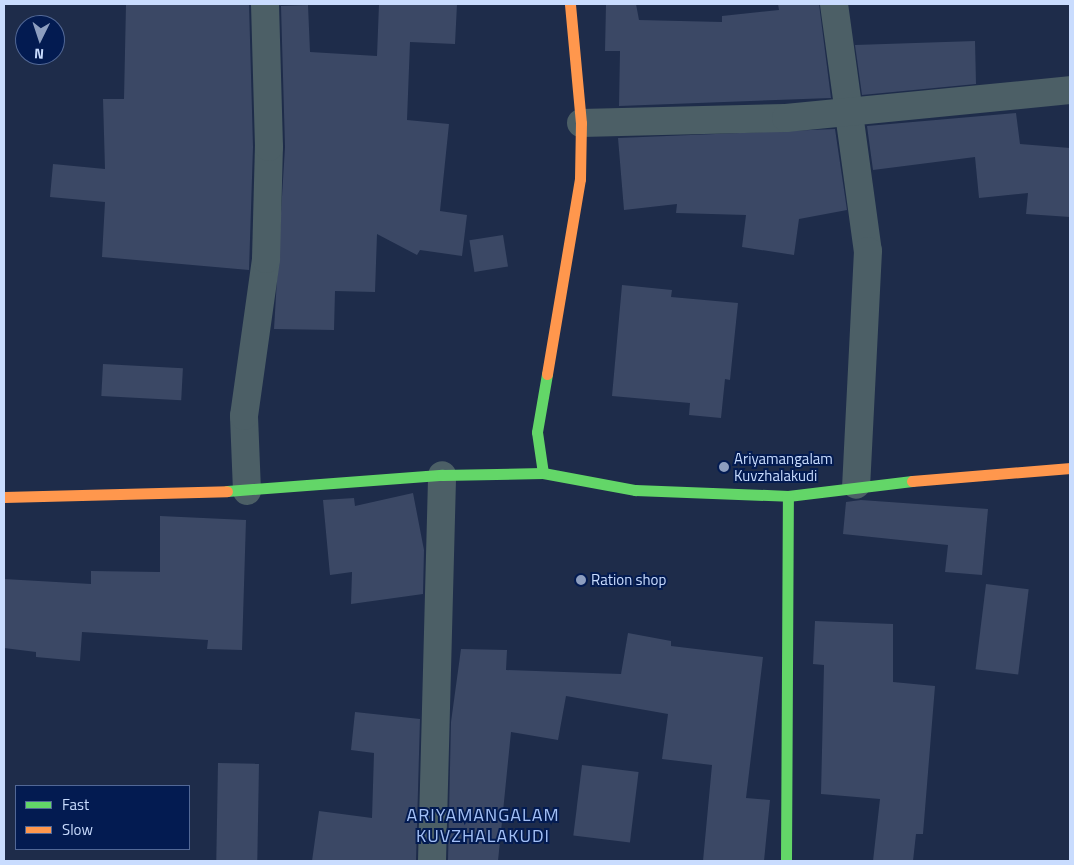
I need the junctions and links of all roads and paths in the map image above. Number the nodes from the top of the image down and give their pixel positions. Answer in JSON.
{"nodes":[{"id":1,"x":265,"y":4,"type":"edge"},
{"id":2,"x":570,"y":4,"type":"edge"},
{"id":3,"x":834,"y":4,"type":"edge"},
{"id":4,"x":1070,"y":90,"type":"edge"},
{"id":5,"x":850,"y":113,"type":"junction"},
{"id":6,"x":581,"y":123,"type":"junction"},
{"id":7,"x":1070,"y":468,"type":"edge"},
{"id":8,"x":543,"y":473,"type":"junction"},
{"id":9,"x":442,"y":475,"type":"junction"},
{"id":10,"x":856,"y":485,"type":"junction"},
{"id":11,"x":247,"y":491,"type":"junction"},
{"id":12,"x":5,"y":495,"type":"edge"},
{"id":13,"x":788,"y":496,"type":"junction"},
{"id":14,"x":432,"y":861,"type":"edge"},
{"id":15,"x":786,"y":861,"type":"edge"}],
"edges":[{"from":1,"to":11,"type":"street"},
{"from":2,"to":6,"type":"street"},
{"from":3,"to":5,"type":"street"},
{"from":4,"to":5,"type":"street"},
{"from":5,"to":6,"type":"street"},
{"from":5,"to":10,"type":"street"},
{"from":6,"to":8,"type":"street"},
{"from":7,"to":10,"type":"street"},
{"from":8,"to":9,"type":"street"},
{"from":8,"to":13,"type":"street"},
{"from":9,"to":11,"type":"street"},
{"from":9,"to":14,"type":"street"},
{"from":10,"to":13,"type":"street"},
{"from":11,"to":12,"type":"street"},
{"from":13,"to":15,"type":"street"}]}
